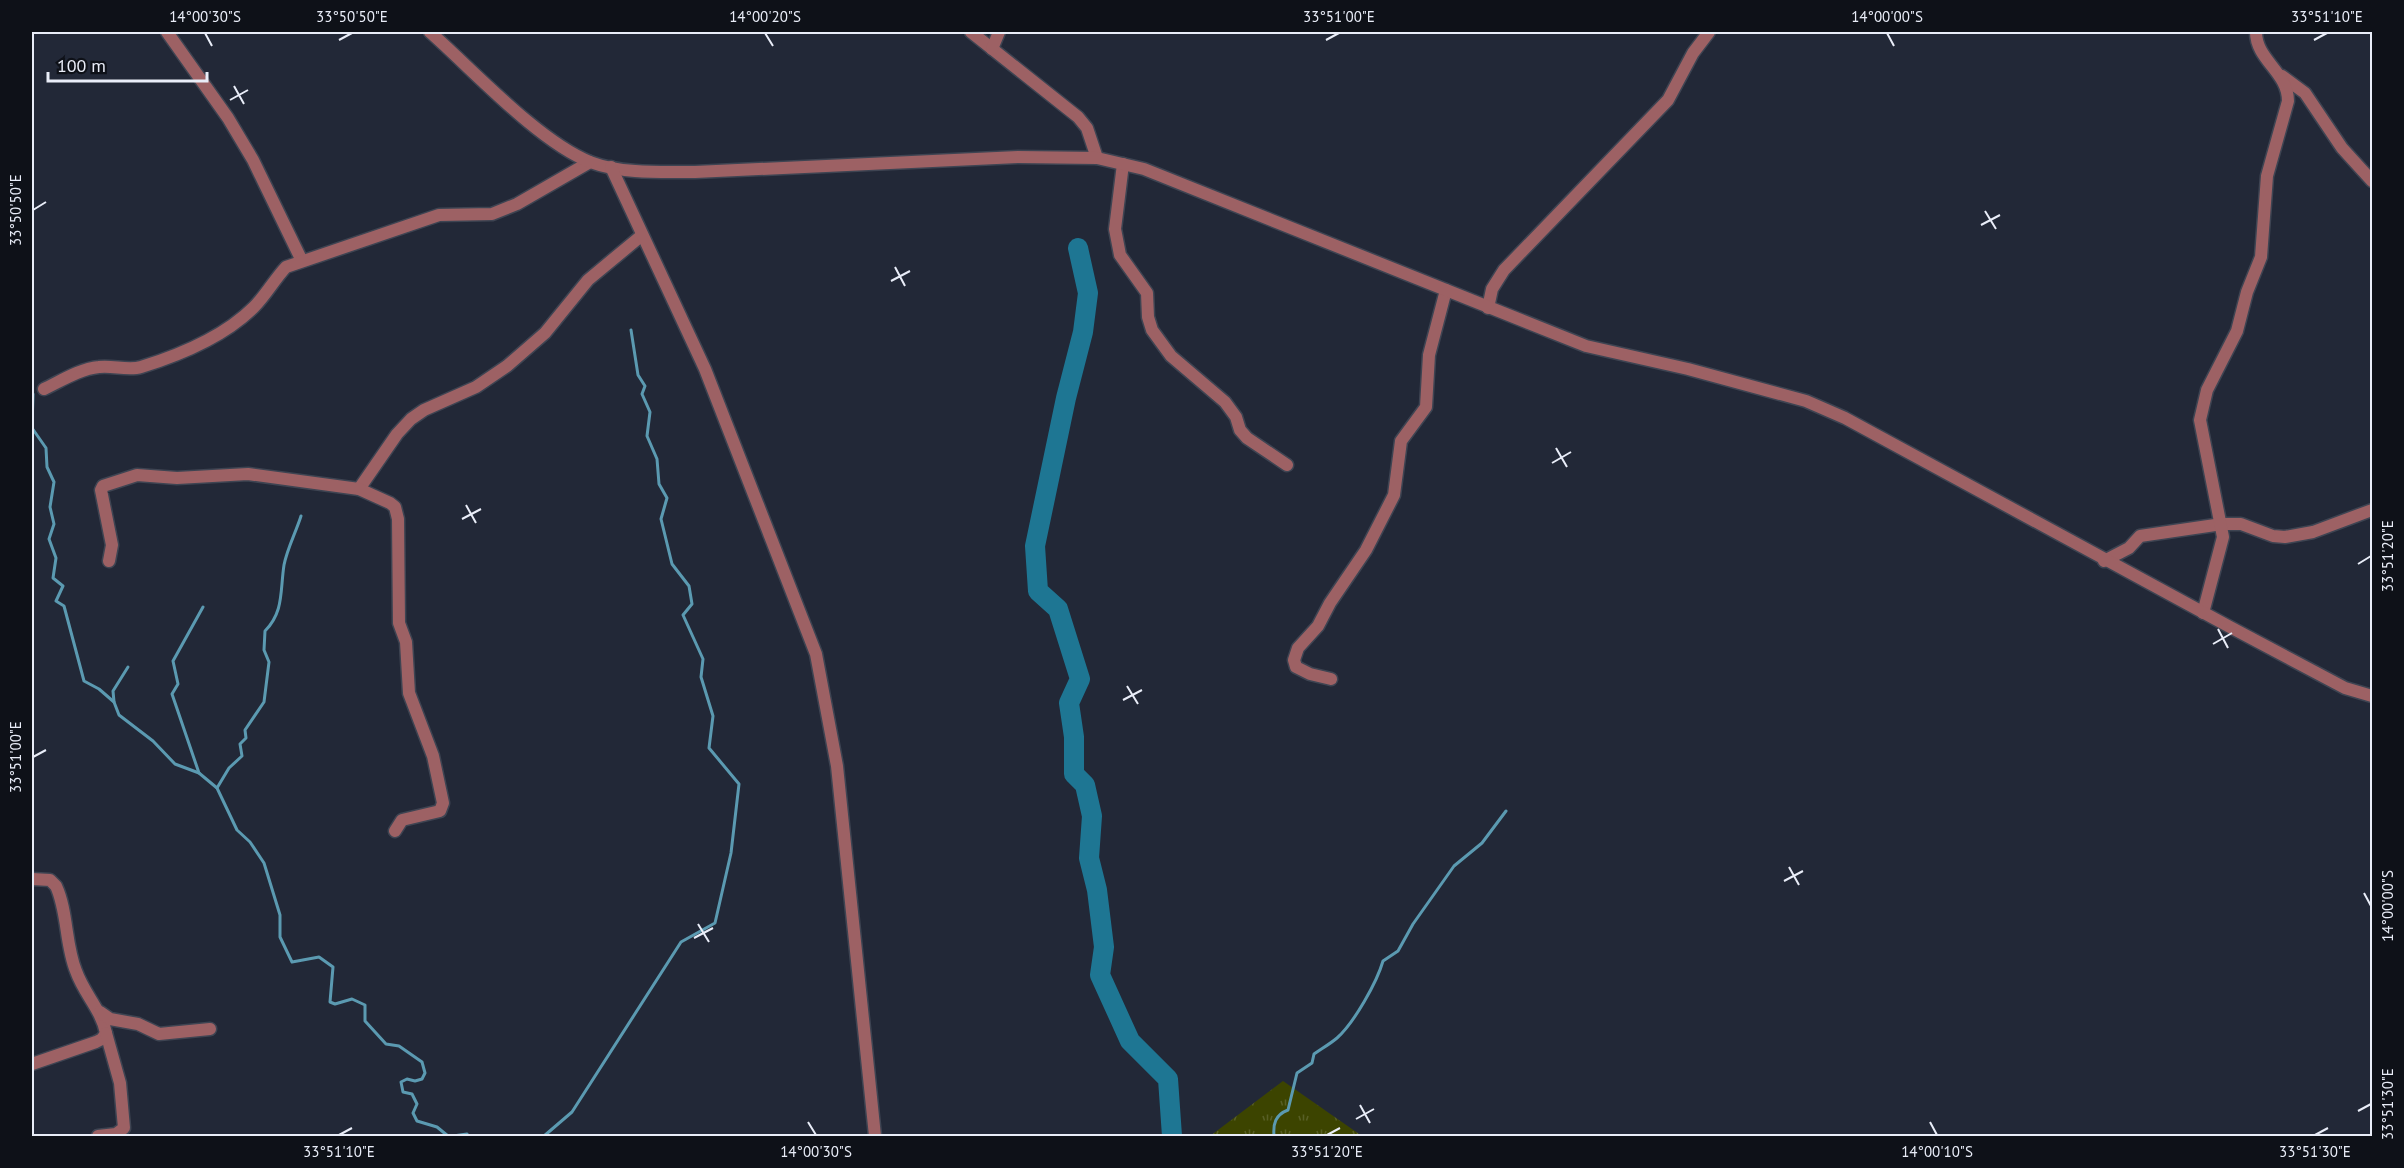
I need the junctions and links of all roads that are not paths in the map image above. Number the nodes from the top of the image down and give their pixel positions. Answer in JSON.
{"nodes":[{"id":1,"x":167,"y":32,"type":"edge"},
{"id":2,"x":430,"y":32,"type":"edge"},
{"id":3,"x":971,"y":32,"type":"edge"},
{"id":4,"x":999,"y":32,"type":"edge"},
{"id":5,"x":1709,"y":32,"type":"edge"},
{"id":6,"x":2256,"y":32,"type":"edge"},
{"id":7,"x":992,"y":49,"type":"junction"},
{"id":8,"x":2281,"y":75,"type":"junction"},
{"id":9,"x":1097,"y":158,"type":"junction"},
{"id":10,"x":590,"y":162,"type":"junction"},
{"id":11,"x":1123,"y":164,"type":"junction"},
{"id":12,"x":611,"y":167,"type":"junction"},
{"id":13,"x":2373,"y":181,"type":"edge"},
{"id":14,"x":641,"y":236,"type":"junction"},
{"id":15,"x":302,"y":261,"type":"junction"},
{"id":16,"x":1446,"y":290,"type":"junction"},
{"id":17,"x":1488,"y":308,"type":"junction"},
{"id":18,"x":44,"y":389,"type":"dead end"},
{"id":19,"x":1287,"y":465,"type":"dead end"},
{"id":20,"x":359,"y":489,"type":"junction"},
{"id":21,"x":2373,"y":510,"type":"edge"},
{"id":22,"x":2222,"y":524,"type":"junction"},
{"id":23,"x":109,"y":561,"type":"dead end"},
{"id":24,"x":2104,"y":561,"type":"junction"},
{"id":25,"x":2203,"y":613,"type":"junction"},
{"id":26,"x":1330,"y":679,"type":"dead end"},
{"id":27,"x":2373,"y":696,"type":"edge"},
{"id":28,"x":395,"y":831,"type":"dead end"},
{"id":29,"x":32,"y":879,"type":"edge"},
{"id":30,"x":99,"y":1011,"type":"junction"},
{"id":31,"x":210,"y":1029,"type":"dead end"},
{"id":32,"x":106,"y":1034,"type":"junction"},
{"id":33,"x":32,"y":1064,"type":"edge"},
{"id":34,"x":98,"y":1137,"type":"edge"},
{"id":35,"x":875,"y":1137,"type":"edge"}],
"edges":[{"from":1,"to":15,"type":"street"},
{"from":2,"to":10,"type":"street"},
{"from":3,"to":7,"type":"street"},
{"from":4,"to":7,"type":"street"},
{"from":5,"to":17,"type":"street"},
{"from":6,"to":8,"type":"street"},
{"from":7,"to":9,"type":"street"},
{"from":8,"to":13,"type":"street"},
{"from":8,"to":22,"type":"street"},
{"from":9,"to":11,"type":"street"},
{"from":9,"to":12,"type":"street"},
{"from":10,"to":12,"type":"street"},
{"from":10,"to":15,"type":"street"},
{"from":11,"to":16,"type":"street"},
{"from":11,"to":19,"type":"street"},
{"from":12,"to":14,"type":"street"},
{"from":14,"to":20,"type":"street"},
{"from":14,"to":35,"type":"street"},
{"from":15,"to":18,"type":"street"},
{"from":16,"to":17,"type":"street"},
{"from":16,"to":26,"type":"street"},
{"from":17,"to":24,"type":"street"},
{"from":20,"to":23,"type":"street"},
{"from":20,"to":28,"type":"street"},
{"from":21,"to":22,"type":"street"},
{"from":22,"to":24,"type":"street"},
{"from":22,"to":25,"type":"street"},
{"from":24,"to":25,"type":"street"},
{"from":25,"to":27,"type":"street"},
{"from":29,"to":30,"type":"street"},
{"from":30,"to":31,"type":"street"},
{"from":30,"to":32,"type":"street"},
{"from":32,"to":33,"type":"street"},
{"from":32,"to":34,"type":"street"}]}
